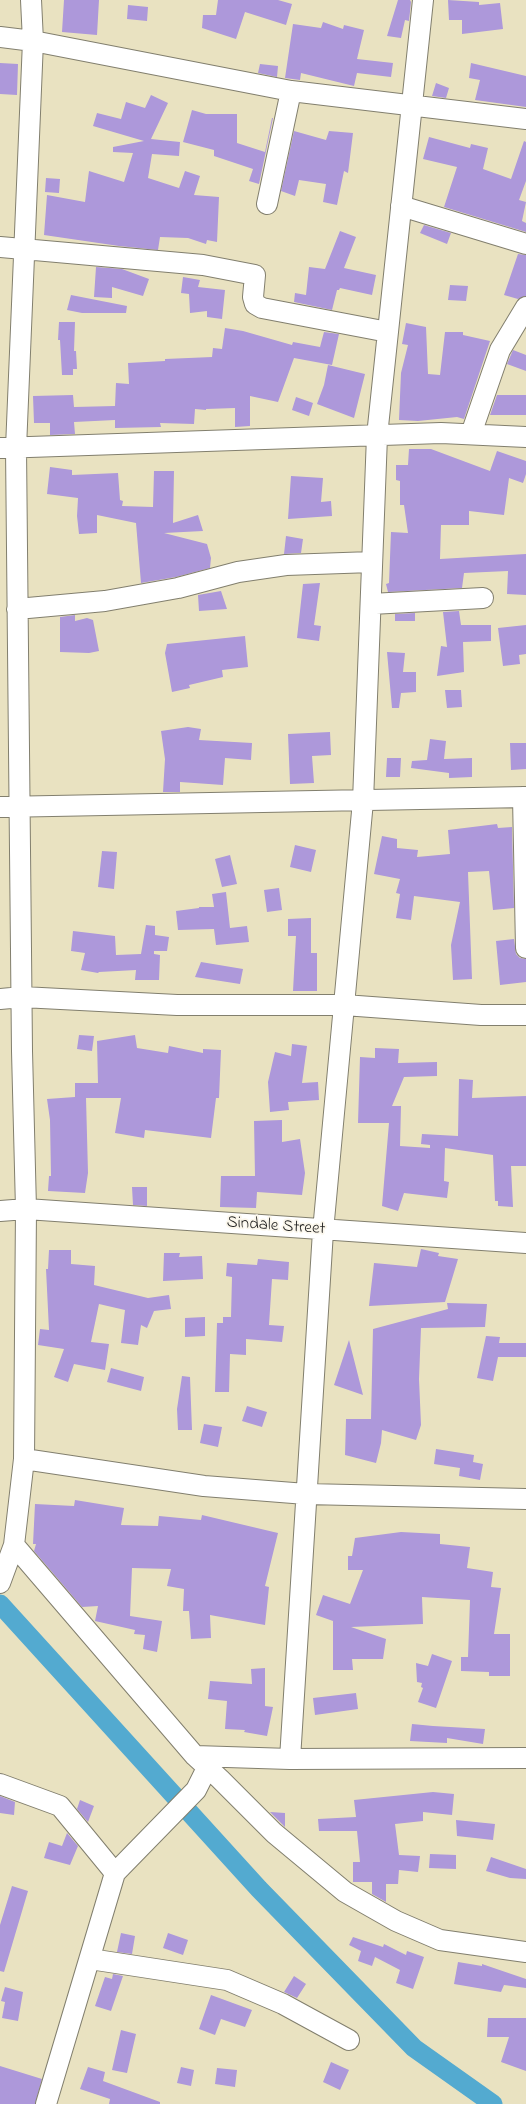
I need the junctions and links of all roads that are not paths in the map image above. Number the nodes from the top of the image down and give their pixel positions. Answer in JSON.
{"nodes":[{"id":1,"x":31,"y":0,"type":"edge"},
{"id":2,"x":423,"y":0,"type":"edge"},
{"id":3,"x":0,"y":37,"type":"edge"},
{"id":4,"x":33,"y":41,"type":"junction"},
{"id":5,"x":291,"y":91,"type":"junction"},
{"id":6,"x":412,"y":106,"type":"junction"},
{"id":7,"x":526,"y":119,"type":"edge"},
{"id":8,"x":267,"y":204,"type":"dead end"},
{"id":9,"x":401,"y":206,"type":"junction"},
{"id":10,"x":526,"y":244,"type":"edge"},
{"id":11,"x":0,"y":247,"type":"edge"},
{"id":12,"x":23,"y":248,"type":"junction"},
{"id":13,"x":526,"y":307,"type":"edge"},
{"id":14,"x":388,"y":332,"type":"junction"},
{"id":15,"x":471,"y":434,"type":"junction"},
{"id":16,"x":377,"y":436,"type":"junction"},
{"id":17,"x":526,"y":437,"type":"edge"},
{"id":18,"x":8,"y":448,"type":"edge"},
{"id":19,"x":372,"y":562,"type":"junction"},
{"id":20,"x":483,"y":598,"type":"dead end"},
{"id":21,"x":371,"y":604,"type":"junction"},
{"id":22,"x":17,"y":609,"type":"junction"},
{"id":23,"x":525,"y":797,"type":"edge"},
{"id":24,"x":363,"y":801,"type":"junction"},
{"id":25,"x":0,"y":807,"type":"edge"},
{"id":26,"x":20,"y":807,"type":"junction"},
{"id":27,"x":526,"y":948,"type":"edge"},
{"id":28,"x":22,"y":997,"type":"junction"},
{"id":29,"x":0,"y":999,"type":"edge"},
{"id":30,"x":344,"y":1004,"type":"junction"},
{"id":31,"x":526,"y":1015,"type":"edge"},
{"id":32,"x":26,"y":1209,"type":"junction"},
{"id":33,"x":0,"y":1211,"type":"edge"},
{"id":34,"x":323,"y":1231,"type":"junction"},
{"id":35,"x":526,"y":1243,"type":"edge"},
{"id":36,"x":24,"y":1459,"type":"junction"},
{"id":37,"x":306,"y":1494,"type":"junction"},
{"id":38,"x":526,"y":1499,"type":"edge"},
{"id":39,"x":14,"y":1545,"type":"junction"},
{"id":40,"x":1,"y":1580,"type":"edge"},
{"id":41,"x":526,"y":1758,"type":"edge"},
{"id":42,"x":290,"y":1760,"type":"junction"},
{"id":43,"x":201,"y":1762,"type":"junction"},
{"id":44,"x":0,"y":1784,"type":"edge"},
{"id":45,"x":115,"y":1873,"type":"junction"},
{"id":46,"x":526,"y":1952,"type":"edge"},
{"id":47,"x":90,"y":1959,"type":"junction"},
{"id":48,"x":349,"y":2040,"type":"dead end"},
{"id":49,"x":46,"y":2104,"type":"edge"}],
"edges":[{"from":1,"to":4,"type":"street"},
{"from":2,"to":6,"type":"street"},
{"from":3,"to":4,"type":"street"},
{"from":4,"to":5,"type":"street"},
{"from":4,"to":12,"type":"street"},
{"from":5,"to":6,"type":"street"},
{"from":5,"to":8,"type":"street"},
{"from":6,"to":7,"type":"street"},
{"from":6,"to":9,"type":"street"},
{"from":9,"to":10,"type":"street"},
{"from":9,"to":14,"type":"street"},
{"from":11,"to":12,"type":"street"},
{"from":12,"to":14,"type":"street"},
{"from":12,"to":18,"type":"street"},
{"from":13,"to":15,"type":"street"},
{"from":14,"to":16,"type":"street"},
{"from":15,"to":16,"type":"street"},
{"from":15,"to":17,"type":"street"},
{"from":16,"to":18,"type":"street"},
{"from":16,"to":19,"type":"street"},
{"from":18,"to":22,"type":"street"},
{"from":19,"to":21,"type":"street"},
{"from":19,"to":22,"type":"street"},
{"from":20,"to":21,"type":"street"},
{"from":21,"to":24,"type":"street"},
{"from":22,"to":26,"type":"street"},
{"from":23,"to":24,"type":"street"},
{"from":23,"to":27,"type":"street"},
{"from":24,"to":26,"type":"street"},
{"from":24,"to":30,"type":"street"},
{"from":25,"to":26,"type":"street"},
{"from":26,"to":28,"type":"street"},
{"from":28,"to":29,"type":"street"},
{"from":28,"to":30,"type":"street"},
{"from":28,"to":32,"type":"street"},
{"from":30,"to":31,"type":"street"},
{"from":30,"to":34,"type":"street"},
{"from":32,"to":33,"type":"street","name":"Sindale Street"},
{"from":32,"to":34,"type":"street","name":"Sindale Street"},
{"from":32,"to":36,"type":"street"},
{"from":34,"to":35,"type":"street","name":"Sindale Street"},
{"from":34,"to":37,"type":"street"},
{"from":36,"to":37,"type":"street"},
{"from":36,"to":39,"type":"street"},
{"from":37,"to":38,"type":"street"},
{"from":37,"to":42,"type":"street"},
{"from":39,"to":40,"type":"street"},
{"from":39,"to":43,"type":"street"},
{"from":41,"to":42,"type":"street"},
{"from":42,"to":43,"type":"street"},
{"from":43,"to":45,"type":"street"},
{"from":43,"to":46,"type":"street"},
{"from":44,"to":45,"type":"street"},
{"from":45,"to":47,"type":"street"},
{"from":47,"to":48,"type":"street"},
{"from":47,"to":49,"type":"street"}]}
